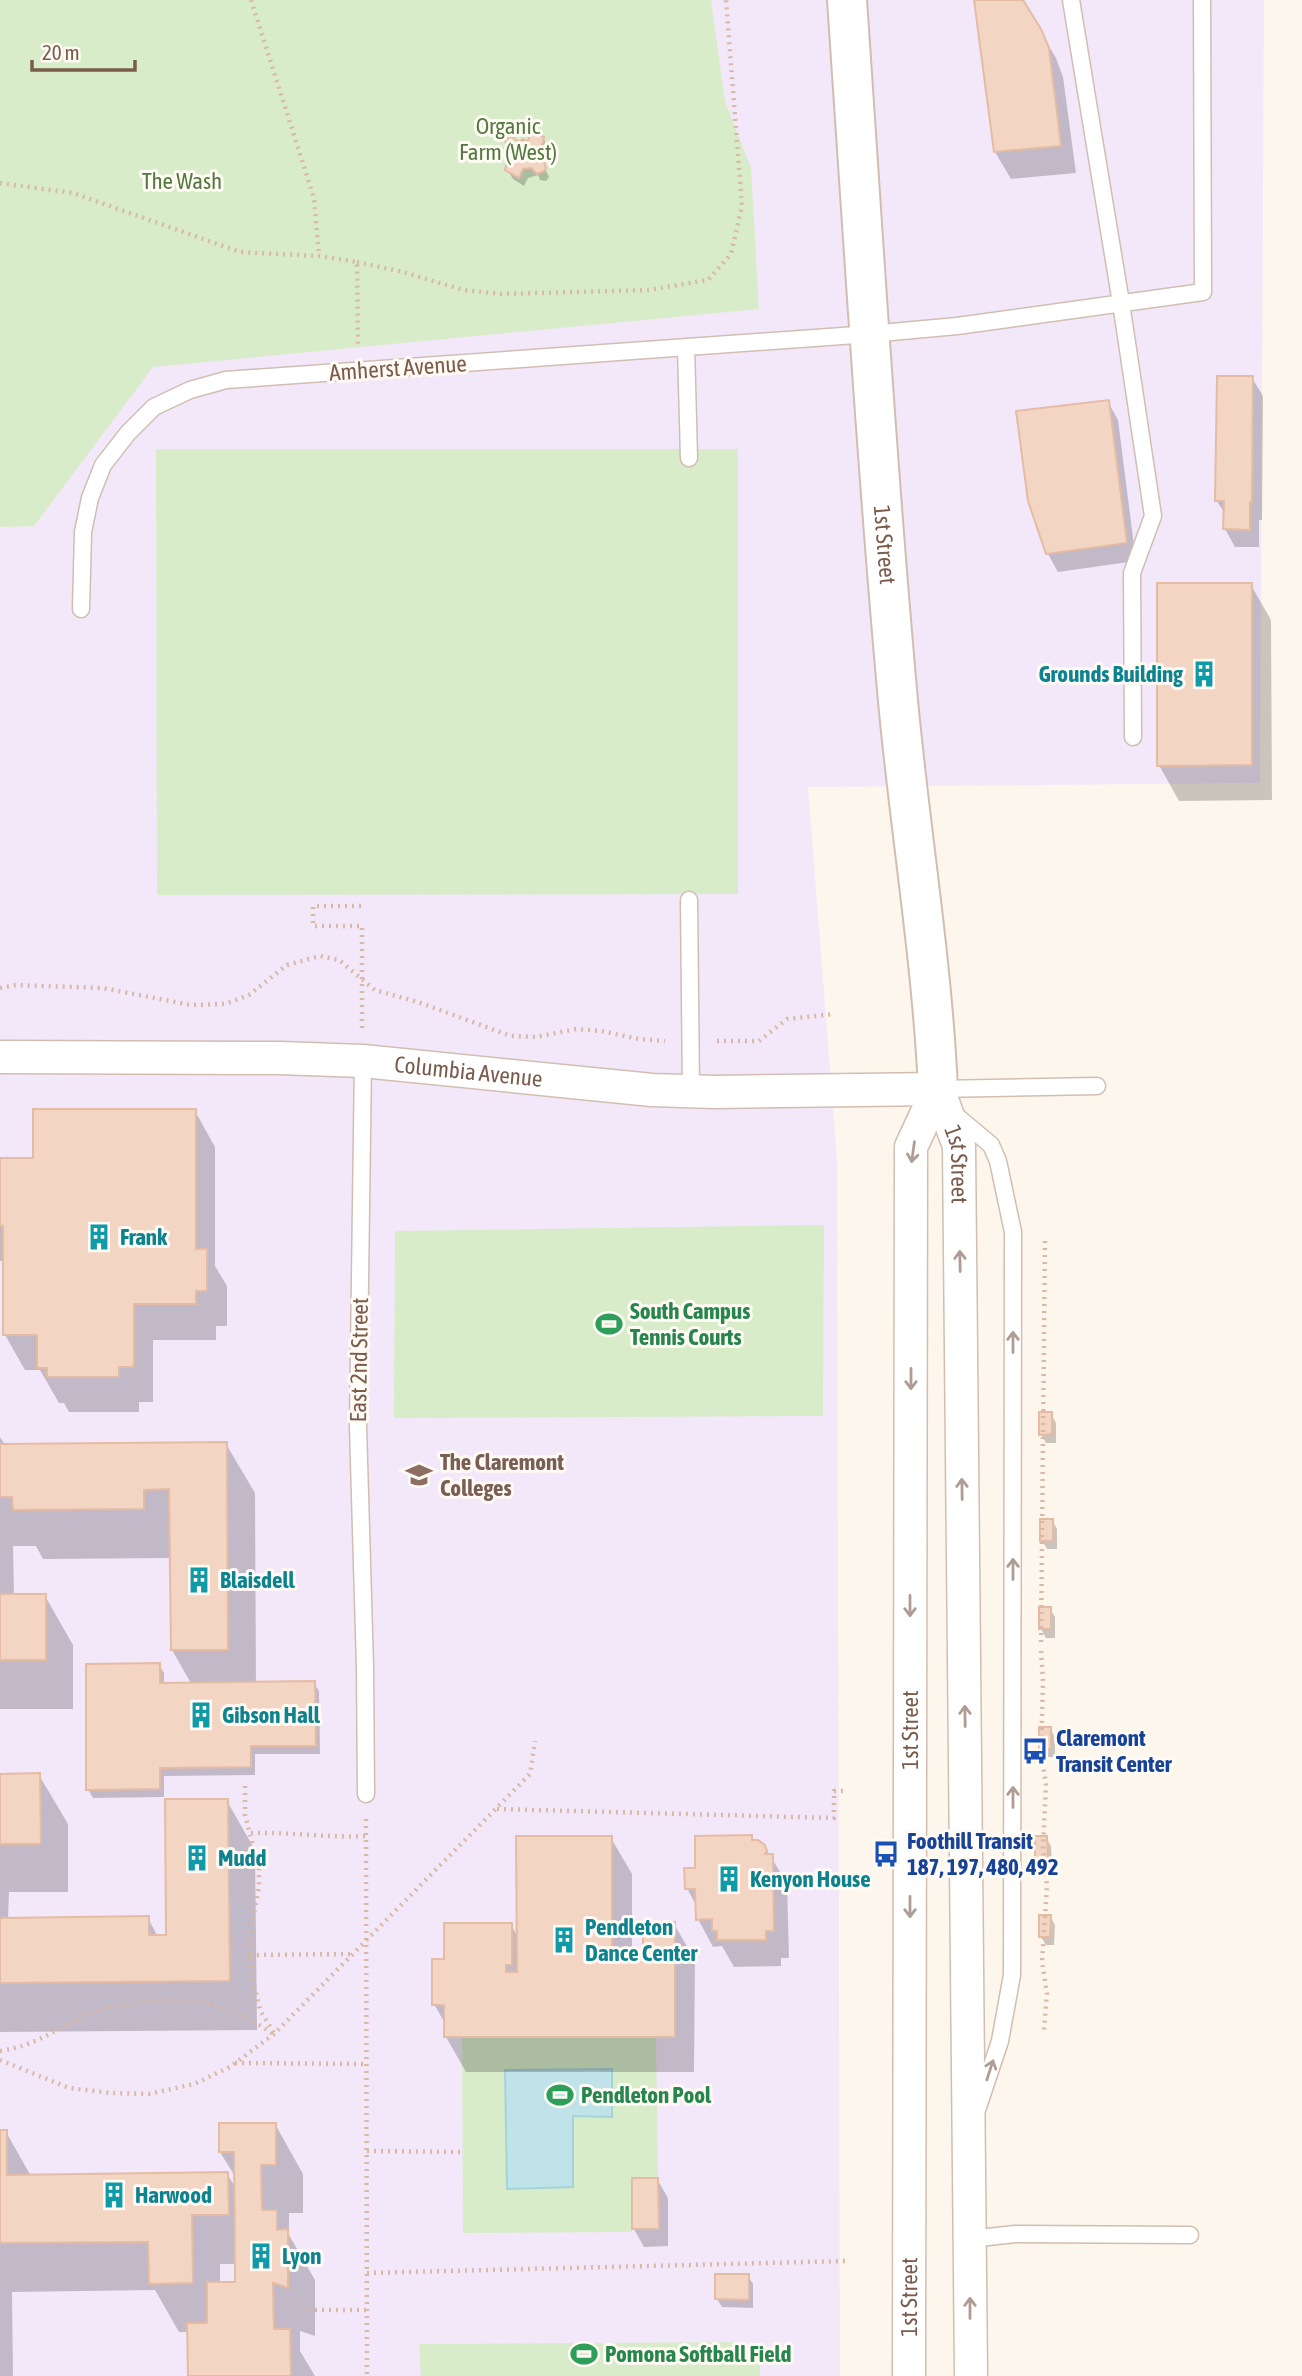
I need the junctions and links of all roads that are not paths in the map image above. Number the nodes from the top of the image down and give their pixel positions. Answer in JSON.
{"nodes":[{"id":1,"x":847,"y":0,"type":"edge"},
{"id":2,"x":1072,"y":0,"type":"edge"},
{"id":3,"x":1202,"y":0,"type":"edge"},
{"id":4,"x":1121,"y":303,"type":"junction"},
{"id":5,"x":870,"y":334,"type":"junction"},
{"id":6,"x":685,"y":347,"type":"junction"},
{"id":7,"x":689,"y":458,"type":"dead end"},
{"id":8,"x":81,"y":609,"type":"dead end"},
{"id":9,"x":1133,"y":737,"type":"dead end"},
{"id":10,"x":689,"y":900,"type":"dead end"},
{"id":11,"x":0,"y":1057,"type":"edge"},
{"id":12,"x":363,"y":1061,"type":"junction"},
{"id":13,"x":1097,"y":1086,"type":"dead end"},
{"id":14,"x":691,"y":1091,"type":"junction"},
{"id":15,"x":942,"y":1098,"type":"junction"},
{"id":16,"x":366,"y":1794,"type":"road end"},
{"id":17,"x":969,"y":2135,"type":"junction"},
{"id":18,"x":1190,"y":2235,"type":"dead end"},
{"id":19,"x":970,"y":2239,"type":"junction"},
{"id":20,"x":909,"y":2376,"type":"edge"},
{"id":21,"x":971,"y":2376,"type":"edge"}],
"edges":[{"from":1,"to":5,"type":"street","name":"1st Street"},
{"from":2,"to":4,"type":"lane"},
{"from":3,"to":4,"type":"lane","name":"Amherst Avenue"},
{"from":4,"to":5,"type":"lane","name":"Amherst Avenue"},
{"from":4,"to":9,"type":"lane"},
{"from":5,"to":6,"type":"lane","name":"Amherst Avenue"},
{"from":5,"to":15,"type":"street","name":"1st Street"},
{"from":6,"to":7,"type":"lane"},
{"from":6,"to":8,"type":"lane","name":"Amherst Avenue"},
{"from":10,"to":14,"type":"lane"},
{"from":11,"to":12,"type":"street","name":"Columbia Avenue"},
{"from":12,"to":14,"type":"street","name":"Columbia Avenue"},
{"from":12,"to":16,"type":"lane","name":"East 2nd Street"},
{"from":13,"to":15,"type":"lane"},
{"from":14,"to":15,"type":"street","name":"Columbia Avenue"},
{"from":17,"to":15,"type":"street","name":"1st Street","one_way":true},
{"from":17,"to":15,"type":"lane","one_way":true},
{"from":15,"to":20,"type":"street","name":"1st Street","one_way":true},
{"from":17,"to":19,"type":"street","name":"1st Street"},
{"from":18,"to":19,"type":"lane"},
{"from":21,"to":19,"type":"street","name":"1st Street","one_way":true}]}
